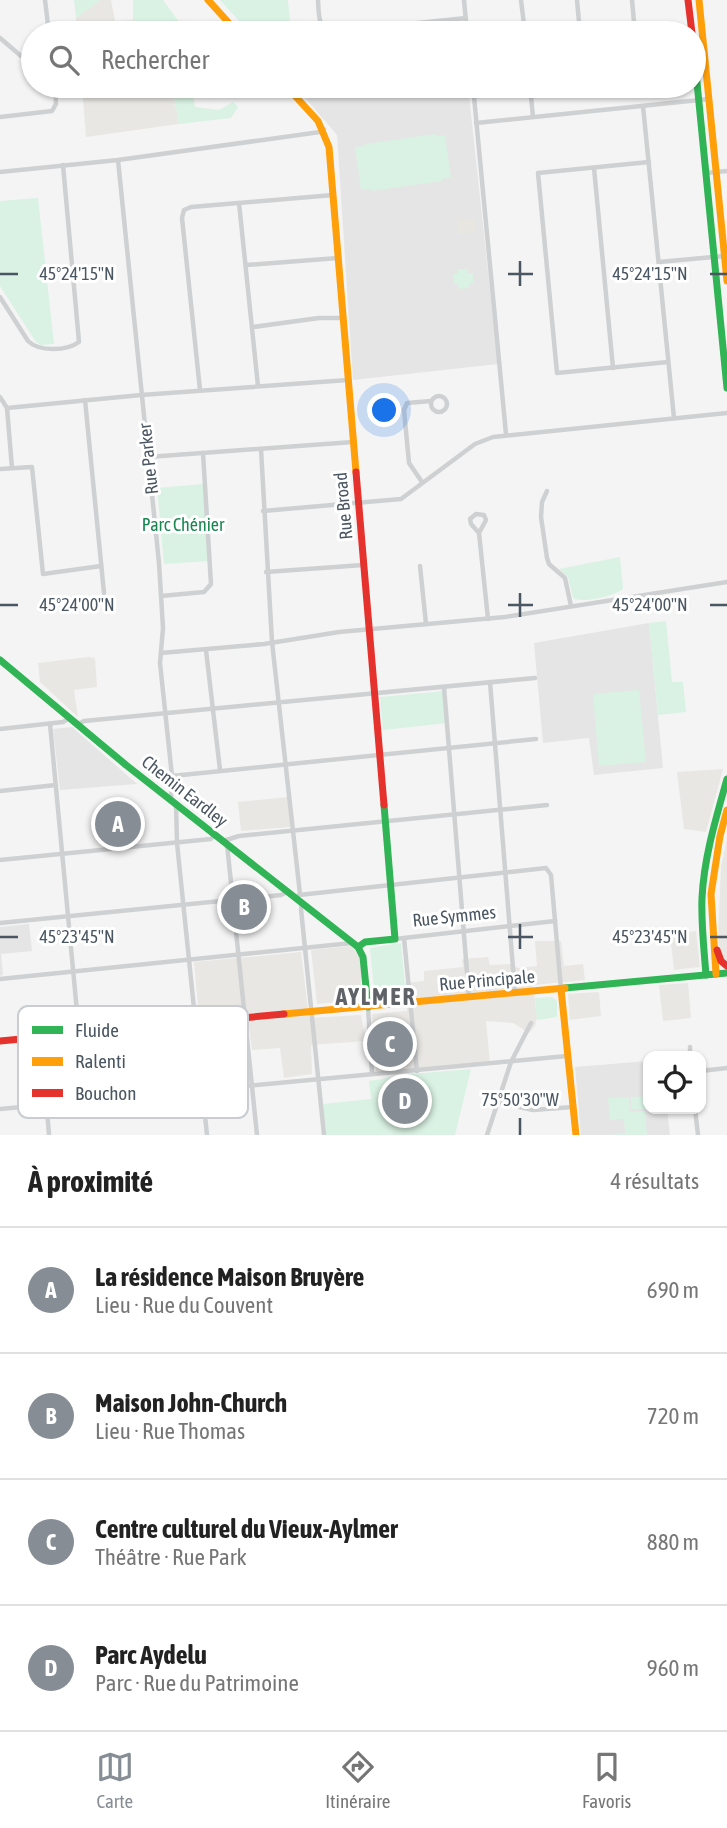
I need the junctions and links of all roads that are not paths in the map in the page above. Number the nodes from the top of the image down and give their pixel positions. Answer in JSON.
{"nodes":[{"id":1,"x":46,"y":0,"type":"edge"},
{"id":2,"x":208,"y":0,"type":"edge"},
{"id":3,"x":318,"y":0,"type":"edge"},
{"id":4,"x":464,"y":0,"type":"edge"},
{"id":5,"x":521,"y":0,"type":"edge"},
{"id":6,"x":577,"y":0,"type":"edge"},
{"id":7,"x":632,"y":0,"type":"edge"},
{"id":8,"x":688,"y":0,"type":"edge"},
{"id":9,"x":699,"y":0,"type":"edge"},
{"id":10,"x":466,"y":18,"type":"junction"},
{"id":11,"x":48,"y":21,"type":"edge"},
{"id":12,"x":227,"y":21,"type":"edge"},
{"id":13,"x":321,"y":21,"type":"edge"},
{"id":14,"x":439,"y":21,"type":"edge"},
{"id":15,"x":466,"y":21,"type":"edge"},
{"id":16,"x":523,"y":21,"type":"edge"},
{"id":17,"x":579,"y":21,"type":"edge"},
{"id":18,"x":634,"y":21,"type":"edge"},
{"id":19,"x":691,"y":21,"type":"edge"},
{"id":20,"x":701,"y":21,"type":"edge"},
{"id":21,"x":0,"y":38,"type":"edge"},
{"id":22,"x":21,"y":56,"type":"edge"},
{"id":23,"x":706,"y":69,"type":"edge"},
{"id":24,"x":56,"y":98,"type":"edge"},
{"id":25,"x":297,"y":98,"type":"edge"},
{"id":26,"x":474,"y":98,"type":"edge"},
{"id":27,"x":531,"y":98,"type":"edge"},
{"id":28,"x":709,"y":99,"type":"junction"},
{"id":29,"x":699,"y":100,"type":"junction"},
{"id":30,"x":643,"y":106,"type":"junction"},
{"id":31,"x":0,"y":117,"type":"edge"},
{"id":32,"x":533,"y":117,"type":"junction"},
{"id":33,"x":476,"y":123,"type":"junction"},
{"id":34,"x":324,"y":129,"type":"junction"},
{"id":35,"x":118,"y":160,"type":"junction"},
{"id":36,"x":649,"y":162,"type":"junction"},
{"id":37,"x":63,"y":165,"type":"junction"},
{"id":38,"x":594,"y":168,"type":"junction"},
{"id":39,"x":727,"y":171,"type":"edge"},
{"id":40,"x":0,"y":172,"type":"edge"},
{"id":41,"x":716,"y":172,"type":"junction"},
{"id":42,"x":706,"y":173,"type":"junction"},
{"id":43,"x":333,"y":195,"type":"junction"},
{"id":44,"x":239,"y":203,"type":"junction"},
{"id":45,"x":724,"y":256,"type":"junction"},
{"id":46,"x":715,"y":257,"type":"junction"},
{"id":47,"x":338,"y":258,"type":"junction"},
{"id":48,"x":659,"y":262,"type":"junction"},
{"id":49,"x":246,"y":265,"type":"junction"},
{"id":50,"x":727,"y":281,"type":"edge"},
{"id":51,"x":0,"y":297,"type":"edge"},
{"id":52,"x":343,"y":318,"type":"junction"},
{"id":53,"x":724,"y":325,"type":"edge"},
{"id":54,"x":253,"y":327,"type":"junction"},
{"id":55,"x":668,"y":362,"type":"junction"},
{"id":56,"x":613,"y":368,"type":"junction"},
{"id":57,"x":348,"y":380,"type":"junction"},
{"id":58,"x":258,"y":386,"type":"junction"},
{"id":59,"x":727,"y":388,"type":"edge"},
{"id":60,"x":200,"y":390,"type":"junction"},
{"id":61,"x":141,"y":395,"type":"junction"},
{"id":62,"x":0,"y":397,"type":"edge"},
{"id":63,"x":85,"y":400,"type":"junction"},
{"id":64,"x":431,"y":401,"type":"dead end"},
{"id":65,"x":7,"y":408,"type":"junction"},
{"id":66,"x":727,"y":413,"type":"edge"},
{"id":67,"x":674,"y":418,"type":"junction"},
{"id":68,"x":506,"y":434,"type":"junction"},
{"id":69,"x":353,"y":442,"type":"junction"},
{"id":70,"x":261,"y":449,"type":"junction"},
{"id":71,"x":203,"y":453,"type":"junction"},
{"id":72,"x":148,"y":457,"type":"junction"},
{"id":73,"x":12,"y":468,"type":"junction"},
{"id":74,"x":0,"y":469,"type":"edge"},
{"id":75,"x":422,"y":482,"type":"junction"},
{"id":76,"x":547,"y":491,"type":"dead end"},
{"id":77,"x":359,"y":503,"type":"junction"},
{"id":78,"x":262,"y":511,"type":"junction"},
{"id":79,"x":479,"y":533,"type":"dead end"},
{"id":80,"x":363,"y":565,"type":"junction"},
{"id":81,"x":101,"y":566,"type":"junction"},
{"id":82,"x":420,"y":566,"type":"dead end"},
{"id":83,"x":266,"y":572,"type":"junction"},
{"id":84,"x":727,"y":582,"type":"edge"},
{"id":85,"x":104,"y":593,"type":"dead end"},
{"id":86,"x":161,"y":596,"type":"junction"},
{"id":87,"x":571,"y":607,"type":"junction"},
{"id":88,"x":488,"y":619,"type":"junction"},
{"id":89,"x":426,"y":624,"type":"junction"},
{"id":90,"x":370,"y":630,"type":"junction"},
{"id":91,"x":272,"y":642,"type":"junction"},
{"id":92,"x":206,"y":650,"type":"junction"},
{"id":93,"x":161,"y":653,"type":"junction"},
{"id":94,"x":1,"y":662,"type":"edge"},
{"id":95,"x":534,"y":678,"type":"dead end"},
{"id":96,"x":489,"y":682,"type":"junction"},
{"id":97,"x":444,"y":687,"type":"junction"},
{"id":98,"x":374,"y":694,"type":"junction"},
{"id":99,"x":279,"y":702,"type":"junction"},
{"id":100,"x":214,"y":709,"type":"junction"},
{"id":101,"x":165,"y":713,"type":"junction"},
{"id":102,"x":71,"y":718,"type":"junction"},
{"id":103,"x":50,"y":724,"type":"junction"},
{"id":104,"x":78,"y":724,"type":"junction"},
{"id":105,"x":0,"y":729,"type":"edge"},
{"id":106,"x":536,"y":739,"type":"dead end"},
{"id":107,"x":495,"y":743,"type":"junction"},
{"id":108,"x":449,"y":748,"type":"junction"},
{"id":109,"x":380,"y":755,"type":"junction"},
{"id":110,"x":287,"y":764,"type":"junction"},
{"id":111,"x":220,"y":771,"type":"junction"},
{"id":112,"x":172,"y":776,"type":"junction"},
{"id":113,"x":727,"y":779,"type":"edge"},
{"id":114,"x":56,"y":785,"type":"junction"},
{"id":115,"x":0,"y":791,"type":"edge"},
{"id":116,"x":174,"y":802,"type":"junction"},
{"id":117,"x":547,"y":805,"type":"dead end"},
{"id":118,"x":500,"y":810,"type":"junction"},
{"id":119,"x":727,"y":810,"type":"edge"},
{"id":120,"x":454,"y":814,"type":"junction"},
{"id":121,"x":384,"y":822,"type":"junction"},
{"id":122,"x":293,"y":831,"type":"junction"},
{"id":123,"x":214,"y":835,"type":"junction"},
{"id":124,"x":177,"y":842,"type":"junction"},
{"id":125,"x":225,"y":843,"type":"junction"},
{"id":126,"x":62,"y":854,"type":"junction"},
{"id":127,"x":0,"y":860,"type":"edge"},
{"id":128,"x":506,"y":872,"type":"junction"},
{"id":129,"x":459,"y":877,"type":"junction"},
{"id":130,"x":390,"y":884,"type":"junction"},
{"id":131,"x":287,"y":892,"type":"junction"},
{"id":132,"x":300,"y":899,"type":"junction"},
{"id":133,"x":232,"y":900,"type":"junction"},
{"id":134,"x":184,"y":905,"type":"junction"},
{"id":135,"x":68,"y":917,"type":"junction"},
{"id":136,"x":555,"y":921,"type":"junction"},
{"id":137,"x":0,"y":923,"type":"edge"},
{"id":138,"x":510,"y":926,"type":"junction"},
{"id":139,"x":463,"y":931,"type":"junction"},
{"id":140,"x":404,"y":937,"type":"junction"},
{"id":141,"x":713,"y":937,"type":"junction"},
{"id":142,"x":395,"y":939,"type":"junction"},
{"id":143,"x":355,"y":945,"type":"junction"},
{"id":144,"x":305,"y":947,"type":"junction"},
{"id":145,"x":238,"y":954,"type":"junction"},
{"id":146,"x":190,"y":959,"type":"junction"},
{"id":147,"x":727,"y":966,"type":"edge"},
{"id":148,"x":73,"y":972,"type":"junction"},
{"id":149,"x":727,"y":973,"type":"edge"},
{"id":150,"x":716,"y":974,"type":"junction"},
{"id":151,"x":706,"y":975,"type":"junction"},
{"id":152,"x":0,"y":979,"type":"edge"},
{"id":153,"x":561,"y":989,"type":"junction"},
{"id":154,"x":516,"y":993,"type":"junction"},
{"id":155,"x":469,"y":997,"type":"junction"},
{"id":156,"x":411,"y":1003,"type":"junction"},
{"id":157,"x":76,"y":1006,"type":"edge"},
{"id":158,"x":194,"y":1006,"type":"edge"},
{"id":159,"x":244,"y":1006,"type":"edge"},
{"id":160,"x":368,"y":1007,"type":"junction"},
{"id":161,"x":312,"y":1012,"type":"junction"},
{"id":162,"x":248,"y":1018,"type":"edge"},
{"id":163,"x":531,"y":1023,"type":"dead end"},
{"id":164,"x":18,"y":1039,"type":"edge"},
{"id":165,"x":0,"y":1041,"type":"edge"},
{"id":166,"x":248,"y":1047,"type":"edge"},
{"id":167,"x":690,"y":1047,"type":"dead end"},
{"id":168,"x":690,"y":1051,"type":"edge"},
{"id":169,"x":568,"y":1056,"type":"junction"},
{"id":170,"x":511,"y":1062,"type":"junction"},
{"id":171,"x":727,"y":1068,"type":"edge"},
{"id":172,"x":706,"y":1070,"type":"edge"},
{"id":173,"x":417,"y":1071,"type":"junction"},
{"id":174,"x":372,"y":1074,"type":"junction"},
{"id":175,"x":319,"y":1080,"type":"junction"},
{"id":176,"x":248,"y":1085,"type":"edge"},
{"id":177,"x":252,"y":1085,"type":"junction"},
{"id":178,"x":497,"y":1102,"type":"junction"},
{"id":179,"x":18,"y":1107,"type":"edge"},
{"id":180,"x":573,"y":1107,"type":"junction"},
{"id":181,"x":0,"y":1109,"type":"edge"},
{"id":182,"x":696,"y":1114,"type":"edge"},
{"id":183,"x":257,"y":1135,"type":"edge"},
{"id":184,"x":324,"y":1135,"type":"edge"},
{"id":185,"x":487,"y":1135,"type":"edge"},
{"id":186,"x":576,"y":1135,"type":"edge"},
{"id":187,"x":698,"y":1135,"type":"edge"}],
"edges":[{"from":1,"to":11,"type":"street"},
{"from":2,"to":12,"type":"main road"},
{"from":3,"to":13,"type":"street"},
{"from":4,"to":10,"type":"street"},
{"from":5,"to":16,"type":"street"},
{"from":6,"to":17,"type":"street"},
{"from":7,"to":18,"type":"street"},
{"from":8,"to":19,"type":"main road"},
{"from":9,"to":20,"type":"main road"},
{"from":10,"to":14,"type":"street"},
{"from":10,"to":15,"type":"street"},
{"from":21,"to":22,"type":"street"},
{"from":23,"to":28,"type":"main road"},
{"from":24,"to":31,"type":"street"},
{"from":25,"to":34,"type":"main road"},
{"from":26,"to":33,"type":"street"},
{"from":27,"to":32,"type":"street"},
{"from":28,"to":29,"type":"street"},
{"from":28,"to":41,"type":"main road"},
{"from":29,"to":30,"type":"street"},
{"from":29,"to":42,"type":"main road"},
{"from":30,"to":32,"type":"street"},
{"from":30,"to":36,"type":"street"},
{"from":32,"to":33,"type":"street"},
{"from":33,"to":68,"type":"street"},
{"from":34,"to":35,"type":"street"},
{"from":34,"to":43,"type":"main road","name":"Rue Broad"},
{"from":35,"to":37,"type":"street"},
{"from":35,"to":61,"type":"street","name":"Rue Parker"},
{"from":36,"to":38,"type":"street"},
{"from":36,"to":48,"type":"street"},
{"from":37,"to":40,"type":"street"},
{"from":37,"to":51,"type":"street"},
{"from":38,"to":56,"type":"street"},
{"from":38,"to":56,"type":"street"},
{"from":39,"to":41,"type":"street"},
{"from":41,"to":42,"type":"street"},
{"from":41,"to":45,"type":"main road"},
{"from":42,"to":46,"type":"main road"},
{"from":43,"to":44,"type":"street"},
{"from":43,"to":47,"type":"main road","name":"Rue Broad"},
{"from":44,"to":49,"type":"street"},
{"from":44,"to":60,"type":"street"},
{"from":45,"to":46,"type":"street"},
{"from":45,"to":50,"type":"main road"},
{"from":46,"to":48,"type":"street"},
{"from":46,"to":53,"type":"main road"},
{"from":47,"to":49,"type":"street"},
{"from":47,"to":52,"type":"main road","name":"Rue Broad"},
{"from":48,"to":55,"type":"street"},
{"from":49,"to":54,"type":"street"},
{"from":52,"to":54,"type":"street"},
{"from":52,"to":57,"type":"main road","name":"Rue Broad"},
{"from":53,"to":59,"type":"main road"},
{"from":54,"to":58,"type":"street"},
{"from":55,"to":56,"type":"street"},
{"from":55,"to":67,"type":"street"},
{"from":57,"to":58,"type":"street"},
{"from":57,"to":69,"type":"main road","name":"Rue Broad"},
{"from":58,"to":60,"type":"street"},
{"from":60,"to":61,"type":"street"},
{"from":61,"to":63,"type":"street"},
{"from":61,"to":72,"type":"street","name":"Rue Parker"},
{"from":62,"to":65,"type":"street"},
{"from":63,"to":65,"type":"street"},
{"from":63,"to":81,"type":"street"},
{"from":64,"to":75,"type":"street"},
{"from":65,"to":73,"type":"street"},
{"from":66,"to":67,"type":"street"},
{"from":67,"to":68,"type":"street"},
{"from":68,"to":75,"type":"street"},
{"from":69,"to":70,"type":"street"},
{"from":69,"to":77,"type":"main road","name":"Rue Broad"},
{"from":70,"to":71,"type":"street"},
{"from":70,"to":78,"type":"street"},
{"from":71,"to":72,"type":"street"},
{"from":71,"to":86,"type":"street"},
{"from":72,"to":86,"type":"street","name":"Rue Parker"},
{"from":73,"to":74,"type":"street"},
{"from":73,"to":81,"type":"street"},
{"from":75,"to":77,"type":"street"},
{"from":76,"to":87,"type":"street"},
{"from":77,"to":78,"type":"street"},
{"from":77,"to":80,"type":"main road","name":"Rue Broad"},
{"from":78,"to":83,"type":"street"},
{"from":79,"to":88,"type":"street"},
{"from":80,"to":83,"type":"street"},
{"from":80,"to":90,"type":"main road","name":"Rue Broad"},
{"from":81,"to":85,"type":"street"},
{"from":82,"to":89,"type":"street"},
{"from":83,"to":91,"type":"street"},
{"from":84,"to":87,"type":"street"},
{"from":86,"to":93,"type":"street","name":"Rue Parker"},
{"from":87,"to":88,"type":"street"},
{"from":88,"to":89,"type":"street"},
{"from":89,"to":90,"type":"street"},
{"from":90,"to":91,"type":"street"},
{"from":90,"to":98,"type":"main road","name":"Rue Broad"},
{"from":91,"to":92,"type":"street"},
{"from":91,"to":99,"type":"street"},
{"from":92,"to":93,"type":"street"},
{"from":92,"to":100,"type":"street"},
{"from":93,"to":101,"type":"street","name":"Rue Parker"},
{"from":94,"to":102,"type":"main road","name":"Chemin Eardley"},
{"from":95,"to":96,"type":"street"},
{"from":96,"to":97,"type":"street"},
{"from":96,"to":107,"type":"street"},
{"from":97,"to":98,"type":"street"},
{"from":97,"to":108,"type":"street"},
{"from":98,"to":99,"type":"street"},
{"from":98,"to":109,"type":"main road","name":"Rue Broad"},
{"from":99,"to":100,"type":"street"},
{"from":99,"to":110,"type":"street"},
{"from":100,"to":101,"type":"street"},
{"from":100,"to":111,"type":"street"},
{"from":101,"to":104,"type":"street"},
{"from":101,"to":112,"type":"street","name":"Rue Parker"},
{"from":102,"to":103,"type":"street"},
{"from":102,"to":104,"type":"main road","name":"Chemin Eardley"},
{"from":103,"to":105,"type":"street"},
{"from":103,"to":114,"type":"street"},
{"from":104,"to":116,"type":"main road","name":"Chemin Eardley"},
{"from":106,"to":107,"type":"street"},
{"from":107,"to":108,"type":"street"},
{"from":107,"to":118,"type":"street"},
{"from":108,"to":109,"type":"street"},
{"from":108,"to":120,"type":"street"},
{"from":109,"to":110,"type":"street"},
{"from":109,"to":121,"type":"main road","name":"Rue Broad"},
{"from":110,"to":111,"type":"street"},
{"from":110,"to":122,"type":"street"},
{"from":111,"to":112,"type":"street"},
{"from":112,"to":116,"type":"street","name":"Rue Parker"},
{"from":113,"to":151,"type":"main road"},
{"from":114,"to":115,"type":"street"},
{"from":114,"to":126,"type":"street"},
{"from":116,"to":123,"type":"main road","name":"Chemin Eardley"},
{"from":116,"to":124,"type":"street","name":"Rue Parker"},
{"from":117,"to":118,"type":"street"},
{"from":118,"to":120,"type":"street"},
{"from":118,"to":128,"type":"street"},
{"from":119,"to":141,"type":"main road"},
{"from":120,"to":121,"type":"street"},
{"from":120,"to":129,"type":"street"},
{"from":121,"to":122,"type":"street"},
{"from":121,"to":130,"type":"main road","name":"Rue Broad"},
{"from":122,"to":125,"type":"street"},
{"from":122,"to":132,"type":"street"},
{"from":123,"to":124,"type":"street"},
{"from":123,"to":125,"type":"main road","name":"Chemin Eardley"},
{"from":124,"to":126,"type":"street"},
{"from":124,"to":134,"type":"street","name":"Rue Parker"},
{"from":125,"to":131,"type":"main road","name":"Chemin Eardley"},
{"from":125,"to":133,"type":"street"},
{"from":126,"to":127,"type":"street"},
{"from":126,"to":135,"type":"street"},
{"from":128,"to":129,"type":"street"},
{"from":128,"to":136,"type":"street"},
{"from":128,"to":138,"type":"street"},
{"from":129,"to":130,"type":"street"},
{"from":129,"to":139,"type":"street"},
{"from":130,"to":132,"type":"street"},
{"from":130,"to":142,"type":"main road","name":"Rue Broad"},
{"from":131,"to":132,"type":"main road","name":"Chemin Eardley"},
{"from":131,"to":133,"type":"street"},
{"from":132,"to":143,"type":"main road","name":"Chemin Eardley"},
{"from":132,"to":144,"type":"street"},
{"from":133,"to":134,"type":"street"},
{"from":133,"to":145,"type":"street"},
{"from":134,"to":135,"type":"street"},
{"from":134,"to":146,"type":"street","name":"Rue Parker"},
{"from":135,"to":137,"type":"street"},
{"from":135,"to":148,"type":"street"},
{"from":136,"to":138,"type":"street","name":"Rue Symmes"},
{"from":136,"to":153,"type":"street"},
{"from":138,"to":139,"type":"street","name":"Rue Symmes"},
{"from":138,"to":154,"type":"street"},
{"from":139,"to":140,"type":"street","name":"Rue Symmes"},
{"from":139,"to":155,"type":"street"},
{"from":140,"to":142,"type":"street","name":"Rue Symmes"},
{"from":140,"to":156,"type":"street"},
{"from":141,"to":147,"type":"main road"},
{"from":141,"to":150,"type":"main road"},
{"from":142,"to":143,"type":"main road","name":"Rue Symmes"},
{"from":143,"to":144,"type":"street","name":"Rue Symmes"},
{"from":143,"to":160,"type":"main road"},
{"from":144,"to":145,"type":"street","name":"Rue Symmes"},
{"from":144,"to":161,"type":"street"},
{"from":145,"to":146,"type":"street","name":"Rue Symmes"},
{"from":145,"to":159,"type":"street"},
{"from":146,"to":148,"type":"street","name":"Rue Symmes"},
{"from":146,"to":158,"type":"street","name":"Rue Parker"},
{"from":148,"to":152,"type":"street","name":"Rue Symmes"},
{"from":148,"to":157,"type":"street"},
{"from":149,"to":150,"type":"main road","name":"Rue Principale"},
{"from":150,"to":151,"type":"main road","name":"Rue Principale"},
{"from":151,"to":153,"type":"main road","name":"Rue Principale"},
{"from":153,"to":154,"type":"main road","name":"Rue Principale"},
{"from":153,"to":169,"type":"main road"},
{"from":154,"to":155,"type":"main road","name":"Rue Principale"},
{"from":155,"to":156,"type":"main road","name":"Rue Principale"},
{"from":156,"to":160,"type":"main road","name":"Rue Principale"},
{"from":156,"to":173,"type":"street"},
{"from":160,"to":161,"type":"main road","name":"Rue Principale"},
{"from":160,"to":174,"type":"street"},
{"from":161,"to":162,"type":"main road","name":"Rue Principale"},
{"from":161,"to":175,"type":"street"},
{"from":163,"to":170,"type":"street"},
{"from":164,"to":165,"type":"main road","name":"Rue Principale"},
{"from":166,"to":177,"type":"street"},
{"from":167,"to":168,"type":"street"},
{"from":169,"to":170,"type":"street"},
{"from":169,"to":180,"type":"main road"},
{"from":170,"to":173,"type":"street"},
{"from":170,"to":178,"type":"street"},
{"from":171,"to":172,"type":"street"},
{"from":173,"to":174,"type":"street"},
{"from":174,"to":175,"type":"street"},
{"from":175,"to":177,"type":"street"},
{"from":175,"to":184,"type":"street"},
{"from":176,"to":177,"type":"street"},
{"from":177,"to":183,"type":"street"},
{"from":178,"to":180,"type":"street"},
{"from":178,"to":185,"type":"street"},
{"from":179,"to":181,"type":"street"},
{"from":180,"to":186,"type":"main road"},
{"from":182,"to":187,"type":"street"}]}
